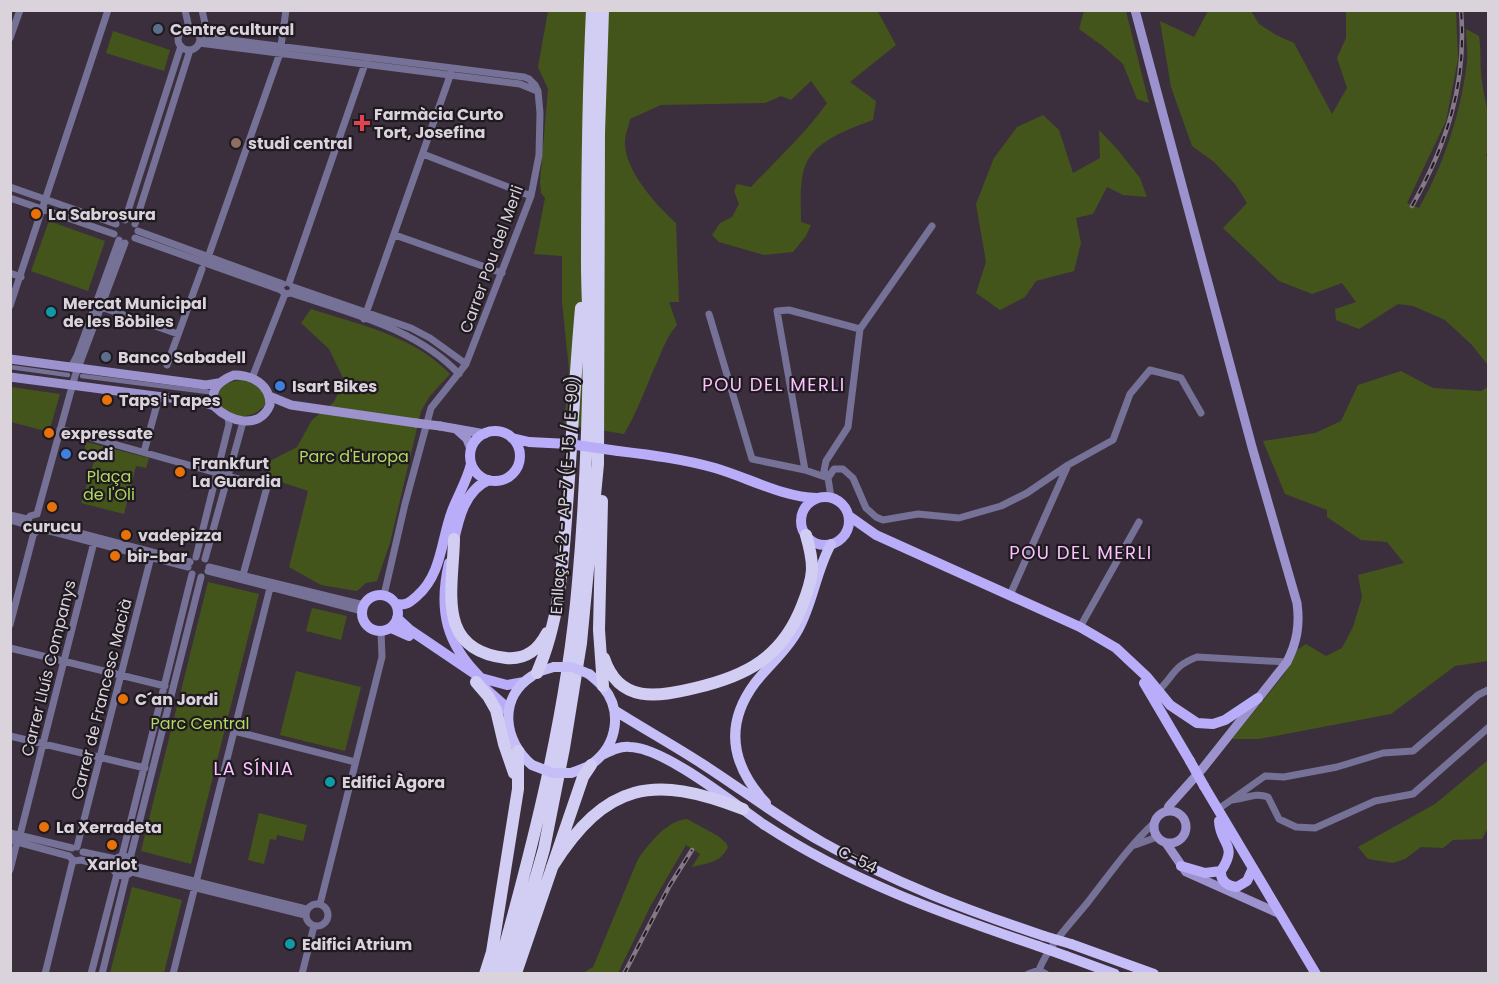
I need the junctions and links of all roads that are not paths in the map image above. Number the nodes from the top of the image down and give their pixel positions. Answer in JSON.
{"nodes":[{"id":1,"x":20,"y":10,"type":"edge"},
{"id":2,"x":108,"y":10,"type":"edge"},
{"id":3,"x":185,"y":10,"type":"edge"},
{"id":4,"x":202,"y":10,"type":"edge"},
{"id":5,"x":286,"y":10,"type":"edge"},
{"id":6,"x":592,"y":10,"type":"edge"},
{"id":7,"x":603,"y":10,"type":"edge"},
{"id":8,"x":1135,"y":10,"type":"edge"},
{"id":9,"x":189,"y":28,"type":"junction"},
{"id":10,"x":208,"y":37,"type":"junction"},
{"id":11,"x":10,"y":38,"type":"edge"},
{"id":12,"x":199,"y":40,"type":"junction"},
{"id":13,"x":181,"y":46,"type":"junction"},
{"id":14,"x":281,"y":49,"type":"junction"},
{"id":15,"x":190,"y":50,"type":"junction"},
{"id":16,"x":366,"y":61,"type":"junction"},
{"id":17,"x":451,"y":72,"type":"junction"},
{"id":18,"x":423,"y":154,"type":"junction"},
{"id":19,"x":10,"y":188,"type":"edge"},
{"id":20,"x":531,"y":196,"type":"junction"},
{"id":21,"x":10,"y":198,"type":"edge"},
{"id":22,"x":45,"y":199,"type":"junction"},
{"id":23,"x":41,"y":209,"type":"junction"},
{"id":24,"x":125,"y":220,"type":"junction"},
{"id":25,"x":116,"y":224,"type":"junction"},
{"id":26,"x":135,"y":224,"type":"junction"},
{"id":27,"x":932,"y":226,"type":"dead end"},
{"id":28,"x":394,"y":234,"type":"junction"},
{"id":29,"x":136,"y":235,"type":"junction"},
{"id":30,"x":119,"y":239,"type":"junction"},
{"id":31,"x":205,"y":263,"type":"junction"},
{"id":32,"x":592,"y":265,"type":"junction"},
{"id":33,"x":10,"y":273,"type":"edge"},
{"id":34,"x":502,"y":273,"type":"junction"},
{"id":35,"x":21,"y":277,"type":"junction"},
{"id":36,"x":287,"y":288,"type":"junction"},
{"id":37,"x":10,"y":306,"type":"edge"},
{"id":38,"x":101,"y":307,"type":"junction"},
{"id":39,"x":709,"y":314,"type":"dead end"},
{"id":40,"x":365,"y":315,"type":"junction"},
{"id":41,"x":860,"y":328,"type":"junction"},
{"id":42,"x":178,"y":334,"type":"junction"},
{"id":43,"x":10,"y":359,"type":"edge"},
{"id":44,"x":466,"y":364,"type":"junction"},
{"id":45,"x":167,"y":365,"type":"dead end"},
{"id":46,"x":10,"y":367,"type":"edge"},
{"id":47,"x":75,"y":371,"type":"junction"},
{"id":48,"x":459,"y":374,"type":"junction"},
{"id":49,"x":10,"y":377,"type":"edge"},
{"id":50,"x":252,"y":378,"type":"junction"},
{"id":51,"x":218,"y":383,"type":"junction"},
{"id":52,"x":72,"y":386,"type":"junction"},
{"id":53,"x":207,"y":392,"type":"dead end"},
{"id":54,"x":269,"y":396,"type":"junction"},
{"id":55,"x":159,"y":397,"type":"junction"},
{"id":56,"x":291,"y":405,"type":"junction"},
{"id":57,"x":213,"y":406,"type":"junction"},
{"id":58,"x":268,"y":409,"type":"junction"},
{"id":59,"x":1201,"y":413,"type":"dead end"},
{"id":60,"x":228,"y":418,"type":"junction"},
{"id":61,"x":243,"y":422,"type":"junction"},
{"id":62,"x":455,"y":428,"type":"junction"},
{"id":63,"x":60,"y":429,"type":"junction"},
{"id":64,"x":485,"y":434,"type":"junction"},
{"id":65,"x":512,"y":438,"type":"junction"},
{"id":66,"x":545,"y":441,"type":"junction"},
{"id":67,"x":471,"y":449,"type":"junction"},
{"id":68,"x":144,"y":452,"type":"junction"},
{"id":69,"x":520,"y":459,"type":"junction"},
{"id":70,"x":471,"y":464,"type":"junction"},
{"id":71,"x":1068,"y":465,"type":"junction"},
{"id":72,"x":805,"y":470,"type":"junction"},
{"id":73,"x":217,"y":472,"type":"junction"},
{"id":74,"x":228,"y":475,"type":"junction"},
{"id":75,"x":828,"y":478,"type":"junction"},
{"id":76,"x":489,"y":480,"type":"junction"},
{"id":77,"x":785,"y":494,"type":"junction"},
{"id":78,"x":831,"y":497,"type":"junction"},
{"id":79,"x":817,"y":498,"type":"junction"},
{"id":80,"x":37,"y":514,"type":"junction"},
{"id":81,"x":10,"y":515,"type":"edge"},
{"id":82,"x":849,"y":516,"type":"junction"},
{"id":83,"x":10,"y":520,"type":"edge"},
{"id":84,"x":801,"y":520,"type":"junction"},
{"id":85,"x":27,"y":522,"type":"junction"},
{"id":86,"x":1139,"y":522,"type":"dead end"},
{"id":87,"x":43,"y":526,"type":"junction"},
{"id":88,"x":34,"y":531,"type":"junction"},
{"id":89,"x":806,"y":535,"type":"junction"},
{"id":90,"x":876,"y":535,"type":"junction"},
{"id":91,"x":454,"y":539,"type":"junction"},
{"id":92,"x":94,"y":542,"type":"junction"},
{"id":93,"x":836,"y":542,"type":"junction"},
{"id":94,"x":196,"y":556,"type":"junction"},
{"id":95,"x":151,"y":557,"type":"junction"},
{"id":96,"x":205,"y":559,"type":"junction"},
{"id":97,"x":190,"y":568,"type":"junction"},
{"id":98,"x":206,"y":572,"type":"junction"},
{"id":99,"x":243,"y":575,"type":"junction"},
{"id":100,"x":270,"y":588,"type":"junction"},
{"id":101,"x":384,"y":595,"type":"junction"},
{"id":102,"x":1010,"y":595,"type":"junction"},
{"id":103,"x":557,"y":598,"type":"junction"},
{"id":104,"x":396,"y":604,"type":"junction"},
{"id":105,"x":363,"y":608,"type":"junction"},
{"id":106,"x":10,"y":626,"type":"edge"},
{"id":107,"x":390,"y":626,"type":"junction"},
{"id":108,"x":1080,"y":627,"type":"junction"},
{"id":109,"x":599,"y":630,"type":"junction"},
{"id":110,"x":10,"y":648,"type":"edge"},
{"id":111,"x":63,"y":660,"type":"junction"},
{"id":112,"x":1287,"y":662,"type":"junction"},
{"id":113,"x":1133,"y":665,"type":"junction"},
{"id":114,"x":537,"y":673,"type":"junction"},
{"id":115,"x":121,"y":674,"type":"junction"},
{"id":116,"x":478,"y":680,"type":"junction"},
{"id":117,"x":524,"y":682,"type":"junction"},
{"id":118,"x":163,"y":686,"type":"junction"},
{"id":119,"x":603,"y":686,"type":"junction"},
{"id":120,"x":173,"y":688,"type":"junction"},
{"id":121,"x":1488,"y":690,"type":"edge"},
{"id":122,"x":1158,"y":691,"type":"junction"},
{"id":123,"x":1258,"y":698,"type":"junction"},
{"id":124,"x":615,"y":710,"type":"junction"},
{"id":125,"x":508,"y":712,"type":"junction"},
{"id":126,"x":1488,"y":728,"type":"edge"},
{"id":127,"x":234,"y":732,"type":"junction"},
{"id":128,"x":10,"y":736,"type":"edge"},
{"id":129,"x":44,"y":743,"type":"junction"},
{"id":130,"x":518,"y":751,"type":"junction"},
{"id":131,"x":604,"y":754,"type":"junction"},
{"id":132,"x":101,"y":757,"type":"junction"},
{"id":133,"x":355,"y":762,"type":"junction"},
{"id":134,"x":591,"y":765,"type":"junction"},
{"id":135,"x":143,"y":768,"type":"junction"},
{"id":136,"x":153,"y":770,"type":"junction"},
{"id":137,"x":518,"y":789,"type":"junction"},
{"id":138,"x":1182,"y":792,"type":"junction"},
{"id":139,"x":1232,"y":800,"type":"junction"},
{"id":140,"x":743,"y":809,"type":"junction"},
{"id":141,"x":1167,"y":811,"type":"junction"},
{"id":142,"x":1218,"y":812,"type":"junction"},
{"id":143,"x":1180,"y":814,"type":"junction"},
{"id":144,"x":781,"y":818,"type":"junction"},
{"id":145,"x":1154,"y":823,"type":"junction"},
{"id":146,"x":10,"y":833,"type":"edge"},
{"id":147,"x":1157,"y":837,"type":"junction"},
{"id":148,"x":16,"y":839,"type":"edge"},
{"id":149,"x":1180,"y":840,"type":"junction"},
{"id":150,"x":1166,"y":843,"type":"junction"},
{"id":151,"x":1133,"y":846,"type":"junction"},
{"id":152,"x":76,"y":854,"type":"junction"},
{"id":153,"x":119,"y":858,"type":"junction"},
{"id":154,"x":130,"y":859,"type":"junction"},
{"id":155,"x":1179,"y":863,"type":"junction"},
{"id":156,"x":552,"y":867,"type":"junction"},
{"id":157,"x":10,"y":870,"type":"edge"},
{"id":158,"x":1252,"y":870,"type":"junction"},
{"id":159,"x":115,"y":871,"type":"junction"},
{"id":160,"x":131,"y":871,"type":"junction"},
{"id":161,"x":1221,"y":871,"type":"junction"},
{"id":162,"x":196,"y":884,"type":"junction"},
{"id":163,"x":320,"y":904,"type":"junction"},
{"id":164,"x":306,"y":912,"type":"junction"},
{"id":165,"x":1280,"y":914,"type":"junction"},
{"id":166,"x":314,"y":926,"type":"junction"},
{"id":167,"x":1043,"y":972,"type":"edge"},
{"id":168,"x":45,"y":974,"type":"edge"},
{"id":169,"x":91,"y":974,"type":"edge"},
{"id":170,"x":102,"y":974,"type":"edge"},
{"id":171,"x":173,"y":974,"type":"edge"},
{"id":172,"x":302,"y":974,"type":"edge"},
{"id":173,"x":485,"y":974,"type":"edge"},
{"id":174,"x":497,"y":974,"type":"edge"},
{"id":175,"x":508,"y":974,"type":"edge"},
{"id":176,"x":516,"y":974,"type":"edge"},
{"id":177,"x":1028,"y":974,"type":"edge"},
{"id":178,"x":1115,"y":974,"type":"edge"},
{"id":179,"x":1154,"y":974,"type":"edge"},
{"id":180,"x":1316,"y":974,"type":"edge"}],
"edges":[{"from":1,"to":11,"type":"street"},
{"from":2,"to":22,"type":"street"},
{"from":3,"to":9,"type":"street"},
{"from":4,"to":10,"type":"street"},
{"from":5,"to":14,"type":"street"},
{"from":6,"to":32,"type":"highway","name":"Enllaç A-2 - AP-7 (E-15 / E-90)"},
{"from":7,"to":32,"type":"highway","name":"Enllaç A-2 - AP-7 (E-15 / E-90)"},
{"from":8,"to":112,"type":"main road"},
{"from":9,"to":12,"type":"street"},
{"from":9,"to":13,"type":"street"},
{"from":10,"to":12,"type":"street"},
{"from":10,"to":14,"type":"street"},
{"from":12,"to":14,"type":"street"},
{"from":12,"to":15,"type":"street"},
{"from":13,"to":15,"type":"street"},
{"from":13,"to":24,"type":"street"},
{"from":14,"to":16,"type":"street"},
{"from":14,"to":31,"type":"street"},
{"from":15,"to":26,"type":"street"},
{"from":16,"to":17,"type":"street"},
{"from":16,"to":36,"type":"street"},
{"from":17,"to":18,"type":"street"},
{"from":17,"to":20,"type":"street","name":"Carrer Pou del Merli"},
{"from":18,"to":20,"type":"street"},
{"from":18,"to":28,"type":"street"},
{"from":19,"to":22,"type":"street"},
{"from":20,"to":34,"type":"street","name":"Carrer Pou del Merli"},
{"from":21,"to":23,"type":"street"},
{"from":22,"to":23,"type":"street"},
{"from":22,"to":25,"type":"street"},
{"from":23,"to":30,"type":"street"},
{"from":23,"to":35,"type":"street"},
{"from":24,"to":25,"type":"street"},
{"from":24,"to":26,"type":"street"},
{"from":25,"to":30,"type":"street"},
{"from":26,"to":29,"type":"street"},
{"from":27,"to":41,"type":"street"},
{"from":28,"to":34,"type":"street"},
{"from":28,"to":40,"type":"street"},
{"from":29,"to":30,"type":"street"},
{"from":29,"to":31,"type":"street"},
{"from":30,"to":38,"type":"street"},
{"from":30,"to":47,"type":"street"},
{"from":31,"to":36,"type":"street"},
{"from":31,"to":42,"type":"street"},
{"from":32,"to":103,"type":"highway"},
{"from":32,"to":109,"type":"highway"},
{"from":32,"to":174,"type":"highway","name":"Enllaç A-2 - AP-7 (E-15 / E-90)"},
{"from":32,"to":175,"type":"highway","name":"Enllaç A-2 - AP-7 (E-15 / E-90)"},
{"from":33,"to":35,"type":"street"},
{"from":34,"to":44,"type":"street","name":"Carrer Pou del Merli"},
{"from":35,"to":37,"type":"street"},
{"from":36,"to":40,"type":"street"},
{"from":36,"to":50,"type":"street"},
{"from":38,"to":42,"type":"street"},
{"from":38,"to":47,"type":"street"},
{"from":39,"to":72,"type":"street"},
{"from":40,"to":44,"type":"street"},
{"from":40,"to":48,"type":"street"},
{"from":41,"to":72,"type":"street"},
{"from":41,"to":75,"type":"street"},
{"from":42,"to":45,"type":"street"},
{"from":43,"to":47,"type":"main road"},
{"from":44,"to":48,"type":"street","name":"Carrer Pou del Merli"},
{"from":46,"to":47,"type":"street"},
{"from":47,"to":51,"type":"main road"},
{"from":47,"to":52,"type":"street"},
{"from":47,"to":53,"type":"street"},
{"from":48,"to":101,"type":"street","name":"Carrer Pou del Merli"},
{"from":49,"to":52,"type":"main road"},
{"from":50,"to":51,"type":"main road"},
{"from":50,"to":54,"type":"main road"},
{"from":51,"to":57,"type":"main road"},
{"from":52,"to":55,"type":"main road"},
{"from":52,"to":63,"type":"street"},
{"from":54,"to":56,"type":"main road"},
{"from":54,"to":58,"type":"main road"},
{"from":55,"to":57,"type":"main road"},
{"from":55,"to":68,"type":"street"},
{"from":56,"to":58,"type":"main road"},
{"from":56,"to":62,"type":"main road","bridge":true},
{"from":57,"to":60,"type":"main road"},
{"from":58,"to":61,"type":"main road"},
{"from":59,"to":71,"type":"street"},
{"from":60,"to":61,"type":"main road"},
{"from":60,"to":73,"type":"street"},
{"from":61,"to":74,"type":"street"},
{"from":62,"to":64,"type":"main road"},
{"from":62,"to":67,"type":"main road"},
{"from":63,"to":68,"type":"street"},
{"from":63,"to":80,"type":"street"},
{"from":64,"to":65,"type":"main road"},
{"from":64,"to":67,"type":"main road"},
{"from":65,"to":66,"type":"main road"},
{"from":65,"to":69,"type":"main road"},
{"from":66,"to":69,"type":"main road"},
{"from":66,"to":77,"type":"main road","bridge":true},
{"from":67,"to":70,"type":"main road"},
{"from":68,"to":73,"type":"street"},
{"from":69,"to":76,"type":"main road"},
{"from":70,"to":76,"type":"main road"},
{"from":70,"to":104,"type":"main road"},
{"from":71,"to":75,"type":"street"},
{"from":71,"to":102,"type":"street"},
{"from":72,"to":75,"type":"street"},
{"from":73,"to":74,"type":"street"},
{"from":73,"to":94,"type":"street"},
{"from":74,"to":96,"type":"street"},
{"from":74,"to":99,"type":"street"},
{"from":75,"to":78,"type":"street"},
{"from":76,"to":91,"type":"main road"},
{"from":77,"to":79,"type":"main road"},
{"from":77,"to":84,"type":"main road"},
{"from":78,"to":79,"type":"main road"},
{"from":78,"to":82,"type":"main road"},
{"from":79,"to":84,"type":"main road"},
{"from":80,"to":85,"type":"street"},
{"from":80,"to":87,"type":"street"},
{"from":81,"to":85,"type":"street"},
{"from":82,"to":90,"type":"main road"},
{"from":82,"to":93,"type":"main road"},
{"from":83,"to":85,"type":"street"},
{"from":84,"to":89,"type":"main road"},
{"from":85,"to":88,"type":"street"},
{"from":86,"to":108,"type":"street"},
{"from":87,"to":88,"type":"street"},
{"from":87,"to":92,"type":"street"},
{"from":87,"to":97,"type":"street"},
{"from":88,"to":106,"type":"street"},
{"from":89,"to":93,"type":"main road"},
{"from":89,"to":109,"type":"highway"},
{"from":90,"to":93,"type":"main road"},
{"from":90,"to":102,"type":"main road"},
{"from":91,"to":103,"type":"highway"},
{"from":91,"to":116,"type":"main road"},
{"from":92,"to":95,"type":"street"},
{"from":92,"to":111,"type":"street","name":"Carrer Lluís Companys"},
{"from":93,"to":144,"type":"highway"},
{"from":94,"to":96,"type":"street"},
{"from":94,"to":97,"type":"street"},
{"from":95,"to":97,"type":"street"},
{"from":95,"to":115,"type":"street","name":"Carrer de Francesc Macià"},
{"from":96,"to":98,"type":"street"},
{"from":97,"to":98,"type":"street"},
{"from":97,"to":118,"type":"street"},
{"from":98,"to":99,"type":"street"},
{"from":98,"to":100,"type":"street"},
{"from":98,"to":120,"type":"street"},
{"from":99,"to":105,"type":"street"},
{"from":100,"to":105,"type":"street"},
{"from":100,"to":127,"type":"street"},
{"from":101,"to":104,"type":"main road"},
{"from":101,"to":105,"type":"main road"},
{"from":102,"to":108,"type":"main road"},
{"from":103,"to":114,"type":"highway"},
{"from":104,"to":107,"type":"main road"},
{"from":105,"to":107,"type":"main road"},
{"from":107,"to":116,"type":"main road"},
{"from":107,"to":133,"type":"street"},
{"from":108,"to":113,"type":"main road"},
{"from":109,"to":119,"type":"highway"},
{"from":110,"to":111,"type":"street"},
{"from":111,"to":115,"type":"street"},
{"from":111,"to":129,"type":"street","name":"Carrer Lluís Companys"},
{"from":112,"to":122,"type":"street"},
{"from":112,"to":123,"type":"main road"},
{"from":113,"to":122,"type":"main road"},
{"from":113,"to":142,"type":"main road","bridge":true},
{"from":114,"to":117,"type":"highway"},
{"from":114,"to":119,"type":"highway","bridge":true},
{"from":115,"to":118,"type":"street"},
{"from":115,"to":132,"type":"street","name":"Carrer de Francesc Macià"},
{"from":116,"to":117,"type":"main road"},
{"from":116,"to":125,"type":"main road"},
{"from":116,"to":137,"type":"highway"},
{"from":117,"to":125,"type":"highway"},
{"from":118,"to":120,"type":"street"},
{"from":118,"to":135,"type":"street"},
{"from":119,"to":124,"type":"highway"},
{"from":120,"to":136,"type":"street"},
{"from":121,"to":139,"type":"street"},
{"from":122,"to":123,"type":"main road"},
{"from":123,"to":138,"type":"main road"},
{"from":124,"to":131,"type":"highway","name":"C-54","number":"C-54"},
{"from":124,"to":144,"type":"highway","number":"C-54"},
{"from":125,"to":130,"type":"highway","name":"C-54","number":"C-54"},
{"from":126,"to":139,"type":"street"},
{"from":127,"to":133,"type":"street"},
{"from":127,"to":162,"type":"street"},
{"from":128,"to":129,"type":"street"},
{"from":129,"to":132,"type":"street"},
{"from":129,"to":148,"type":"street","name":"Carrer Lluís Companys"},
{"from":130,"to":134,"type":"highway","name":"C-54","number":"C-54","bridge":true},
{"from":130,"to":137,"type":"highway"},
{"from":131,"to":134,"type":"highway","name":"C-54","number":"C-54"},
{"from":131,"to":140,"type":"highway","name":"C-54","number":"C-54"},
{"from":132,"to":135,"type":"street"},
{"from":132,"to":152,"type":"street","name":"Carrer de Francesc Macià"},
{"from":133,"to":163,"type":"street"},
{"from":134,"to":156,"type":"highway"},
{"from":135,"to":136,"type":"street"},
{"from":135,"to":153,"type":"street"},
{"from":136,"to":154,"type":"street"},
{"from":137,"to":173,"type":"highway"},
{"from":138,"to":141,"type":"main road"},
{"from":138,"to":143,"type":"main road"},
{"from":139,"to":142,"type":"street"},
{"from":140,"to":156,"type":"highway"},
{"from":140,"to":178,"type":"highway","name":"C-54","number":"C-54","bridge":true},
{"from":141,"to":143,"type":"main road"},
{"from":141,"to":145,"type":"main road"},
{"from":142,"to":158,"type":"main road"},
{"from":142,"to":161,"type":"main road"},
{"from":143,"to":149,"type":"main road"},
{"from":144,"to":179,"type":"highway","number":"C-54","bridge":true},
{"from":145,"to":147,"type":"main road"},
{"from":145,"to":151,"type":"street"},
{"from":146,"to":148,"type":"street"},
{"from":147,"to":150,"type":"main road"},
{"from":147,"to":151,"type":"street"},
{"from":148,"to":152,"type":"street"},
{"from":148,"to":157,"type":"street","name":"Carrer Lluís Companys"},
{"from":149,"to":150,"type":"main road"},
{"from":149,"to":155,"type":"main road"},
{"from":150,"to":155,"type":"main road"},
{"from":151,"to":167,"type":"street"},
{"from":152,"to":153,"type":"street"},
{"from":152,"to":159,"type":"street"},
{"from":152,"to":168,"type":"street","name":"Carrer de Francesc Macià"},
{"from":153,"to":154,"type":"street"},
{"from":153,"to":159,"type":"street"},
{"from":154,"to":160,"type":"street"},
{"from":155,"to":161,"type":"main road"},
{"from":155,"to":165,"type":"main road"},
{"from":156,"to":176,"type":"highway"},
{"from":158,"to":161,"type":"main road"},
{"from":158,"to":165,"type":"main road"},
{"from":159,"to":160,"type":"street"},
{"from":159,"to":169,"type":"street"},
{"from":160,"to":162,"type":"street"},
{"from":160,"to":170,"type":"street"},
{"from":162,"to":164,"type":"street"},
{"from":162,"to":171,"type":"street"},
{"from":163,"to":164,"type":"street"},
{"from":163,"to":166,"type":"street"},
{"from":164,"to":166,"type":"street"},
{"from":165,"to":180,"type":"main road"},
{"from":166,"to":172,"type":"street"},
{"from":167,"to":177,"type":"street"}]}
